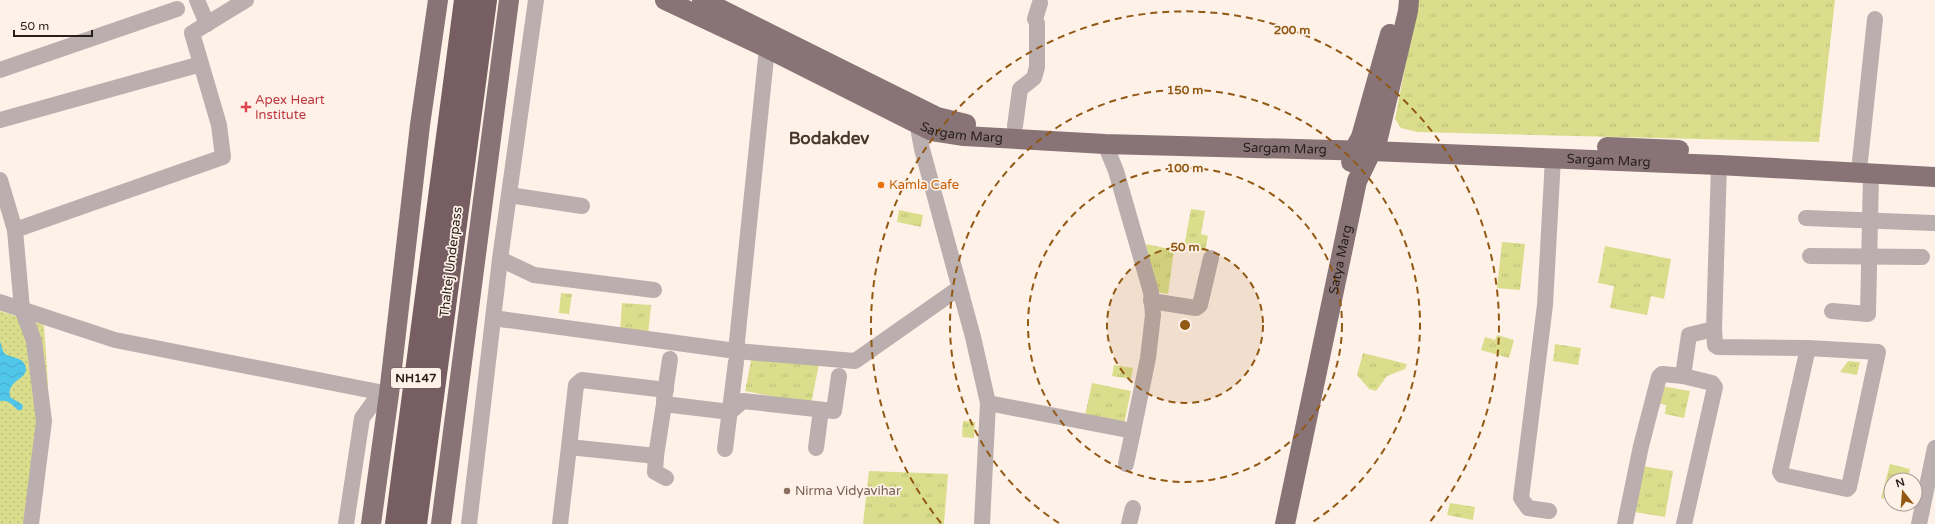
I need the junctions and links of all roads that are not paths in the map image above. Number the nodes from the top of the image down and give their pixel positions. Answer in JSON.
{"nodes":[{"id":1,"x":197,"y":0,"type":"edge"},
{"id":2,"x":246,"y":0,"type":"edge"},
{"id":3,"x":438,"y":0,"type":"edge"},
{"id":4,"x":465,"y":0,"type":"edge"},
{"id":5,"x":486,"y":0,"type":"edge"},
{"id":6,"x":509,"y":0,"type":"edge"},
{"id":7,"x":536,"y":0,"type":"edge"},
{"id":8,"x":665,"y":0,"type":"edge"},
{"id":9,"x":702,"y":0,"type":"edge"},
{"id":10,"x":1399,"y":0,"type":"edge"},
{"id":11,"x":1409,"y":0,"type":"edge"},
{"id":12,"x":1040,"y":3,"type":"dead end"},
{"id":13,"x":177,"y":9,"type":"dead end"},
{"id":14,"x":1875,"y":19,"type":"dead end"},
{"id":15,"x":207,"y":24,"type":"junction"},
{"id":16,"x":771,"y":42,"type":"junction"},
{"id":17,"x":201,"y":64,"type":"junction"},
{"id":18,"x":0,"y":70,"type":"edge"},
{"id":19,"x":923,"y":118,"type":"junction"},
{"id":20,"x":0,"y":120,"type":"edge"},
{"id":21,"x":1015,"y":126,"type":"junction"},
{"id":22,"x":1104,"y":144,"type":"junction"},
{"id":23,"x":1366,"y":144,"type":"junction"},
{"id":24,"x":1553,"y":158,"type":"junction"},
{"id":25,"x":1719,"y":165,"type":"junction"},
{"id":26,"x":1935,"y":165,"type":"edge"},
{"id":27,"x":1866,"y":167,"type":"junction"},
{"id":28,"x":1935,"y":177,"type":"edge"},
{"id":29,"x":0,"y":180,"type":"edge"},
{"id":30,"x":509,"y":195,"type":"junction"},
{"id":31,"x":582,"y":206,"type":"dead end"},
{"id":32,"x":1806,"y":218,"type":"dead end"},
{"id":33,"x":1870,"y":220,"type":"junction"},
{"id":34,"x":1933,"y":223,"type":"dead end"},
{"id":35,"x":15,"y":230,"type":"junction"},
{"id":36,"x":1810,"y":256,"type":"dead end"},
{"id":37,"x":1869,"y":256,"type":"junction"},
{"id":38,"x":1922,"y":257,"type":"dead end"},
{"id":39,"x":500,"y":258,"type":"junction"},
{"id":40,"x":1211,"y":258,"type":"dead end"},
{"id":41,"x":959,"y":288,"type":"junction"},
{"id":42,"x":654,"y":290,"type":"dead end"},
{"id":43,"x":1152,"y":301,"type":"junction"},
{"id":44,"x":0,"y":302,"type":"edge"},
{"id":45,"x":22,"y":309,"type":"junction"},
{"id":46,"x":1832,"y":311,"type":"dead end"},
{"id":47,"x":493,"y":318,"type":"junction"},
{"id":48,"x":1714,"y":329,"type":"junction"},
{"id":49,"x":1808,"y":348,"type":"junction"},
{"id":50,"x":736,"y":356,"type":"junction"},
{"id":51,"x":670,"y":359,"type":"dead end"},
{"id":52,"x":839,"y":376,"type":"dead end"},
{"id":53,"x":1683,"y":376,"type":"junction"},
{"id":54,"x":389,"y":394,"type":"junction"},
{"id":55,"x":665,"y":397,"type":"junction"},
{"id":56,"x":988,"y":403,"type":"junction"},
{"id":57,"x":821,"y":410,"type":"junction"},
{"id":58,"x":730,"y":412,"type":"junction"},
{"id":59,"x":1133,"y":432,"type":"junction"},
{"id":60,"x":569,"y":447,"type":"junction"},
{"id":61,"x":816,"y":448,"type":"dead end"},
{"id":62,"x":1935,"y":448,"type":"edge"},
{"id":63,"x":725,"y":449,"type":"dead end"},
{"id":64,"x":656,"y":456,"type":"junction"},
{"id":65,"x":1126,"y":464,"type":"dead end"},
{"id":66,"x":666,"y":478,"type":"dead end"},
{"id":67,"x":1133,"y":508,"type":"dead end"},
{"id":68,"x":1549,"y":511,"type":"dead end"},
{"id":69,"x":30,"y":524,"type":"edge"},
{"id":70,"x":346,"y":524,"type":"edge"},
{"id":71,"x":371,"y":524,"type":"edge"},
{"id":72,"x":396,"y":524,"type":"edge"},
{"id":73,"x":416,"y":524,"type":"edge"},
{"id":74,"x":441,"y":524,"type":"edge"},
{"id":75,"x":469,"y":524,"type":"edge"},
{"id":76,"x":560,"y":524,"type":"edge"},
{"id":77,"x":982,"y":524,"type":"edge"},
{"id":78,"x":1129,"y":524,"type":"edge"},
{"id":79,"x":1276,"y":524,"type":"edge"},
{"id":80,"x":1286,"y":524,"type":"edge"},
{"id":81,"x":1625,"y":524,"type":"edge"},
{"id":82,"x":1684,"y":524,"type":"edge"},
{"id":83,"x":1919,"y":524,"type":"edge"}],
"edges":[{"from":1,"to":15,"type":"street"},
{"from":2,"to":15,"type":"street"},
{"from":3,"to":54,"type":"main road"},
{"from":4,"to":72,"type":"highway","name":"Thaltej Underpass","number":"NH147"},
{"from":5,"to":73,"type":"highway","name":"Thaltej Underpass","number":"NH147"},
{"from":6,"to":74,"type":"main road"},
{"from":7,"to":30,"type":"street"},
{"from":8,"to":16,"type":"main road","name":"Sargam Marg"},
{"from":9,"to":16,"type":"main road","name":"Sargam Marg"},
{"from":10,"to":23,"type":"main road","name":"Satya Marg"},
{"from":11,"to":23,"type":"main road","name":"Satya Marg"},
{"from":12,"to":21,"type":"street"},
{"from":13,"to":18,"type":"street"},
{"from":14,"to":27,"type":"street"},
{"from":15,"to":17,"type":"street"},
{"from":16,"to":19,"type":"main road","name":"Sargam Marg"},
{"from":16,"to":50,"type":"street"},
{"from":17,"to":20,"type":"street"},
{"from":17,"to":35,"type":"street"},
{"from":19,"to":21,"type":"main road","name":"Sargam Marg"},
{"from":19,"to":22,"type":"main road","name":"Sargam Marg"},
{"from":19,"to":41,"type":"street"},
{"from":21,"to":23,"type":"main road","name":"Sargam Marg"},
{"from":22,"to":23,"type":"main road","name":"Sargam Marg"},
{"from":22,"to":43,"type":"street"},
{"from":23,"to":24,"type":"main road","name":"Sargam Marg"},
{"from":23,"to":27,"type":"main road","name":"Sargam Marg"},
{"from":23,"to":79,"type":"main road","name":"Satya Marg"},
{"from":23,"to":80,"type":"main road","name":"Satya Marg"},
{"from":24,"to":25,"type":"main road","name":"Sargam Marg"},
{"from":24,"to":68,"type":"street"},
{"from":25,"to":27,"type":"main road","name":"Sargam Marg"},
{"from":25,"to":48,"type":"street"},
{"from":26,"to":27,"type":"main road","name":"Sargam Marg"},
{"from":27,"to":28,"type":"main road","name":"Sargam Marg"},
{"from":27,"to":33,"type":"street"},
{"from":29,"to":35,"type":"street"},
{"from":30,"to":31,"type":"street"},
{"from":30,"to":39,"type":"street"},
{"from":32,"to":33,"type":"street"},
{"from":33,"to":34,"type":"street"},
{"from":33,"to":37,"type":"street"},
{"from":35,"to":45,"type":"street"},
{"from":36,"to":37,"type":"street"},
{"from":37,"to":38,"type":"street"},
{"from":37,"to":46,"type":"street"},
{"from":39,"to":42,"type":"street"},
{"from":39,"to":47,"type":"street"},
{"from":40,"to":43,"type":"street"},
{"from":41,"to":50,"type":"street"},
{"from":41,"to":56,"type":"street"},
{"from":43,"to":59,"type":"street"},
{"from":44,"to":45,"type":"street"},
{"from":45,"to":54,"type":"street"},
{"from":45,"to":69,"type":"street"},
{"from":47,"to":50,"type":"street"},
{"from":47,"to":75,"type":"street"},
{"from":48,"to":49,"type":"street"},
{"from":48,"to":53,"type":"street"},
{"from":49,"to":49,"type":"street"},
{"from":50,"to":58,"type":"street"},
{"from":51,"to":55,"type":"street"},
{"from":52,"to":57,"type":"street"},
{"from":53,"to":81,"type":"street"},
{"from":53,"to":82,"type":"street"},
{"from":54,"to":70,"type":"street"},
{"from":54,"to":71,"type":"main road"},
{"from":55,"to":58,"type":"street"},
{"from":55,"to":60,"type":"street"},
{"from":55,"to":64,"type":"street"},
{"from":56,"to":59,"type":"street"},
{"from":56,"to":77,"type":"street"},
{"from":57,"to":58,"type":"street"},
{"from":57,"to":61,"type":"street"},
{"from":58,"to":63,"type":"street"},
{"from":59,"to":65,"type":"street"},
{"from":60,"to":64,"type":"street"},
{"from":60,"to":76,"type":"street"},
{"from":62,"to":83,"type":"street"},
{"from":64,"to":66,"type":"street"},
{"from":67,"to":78,"type":"street"}]}
